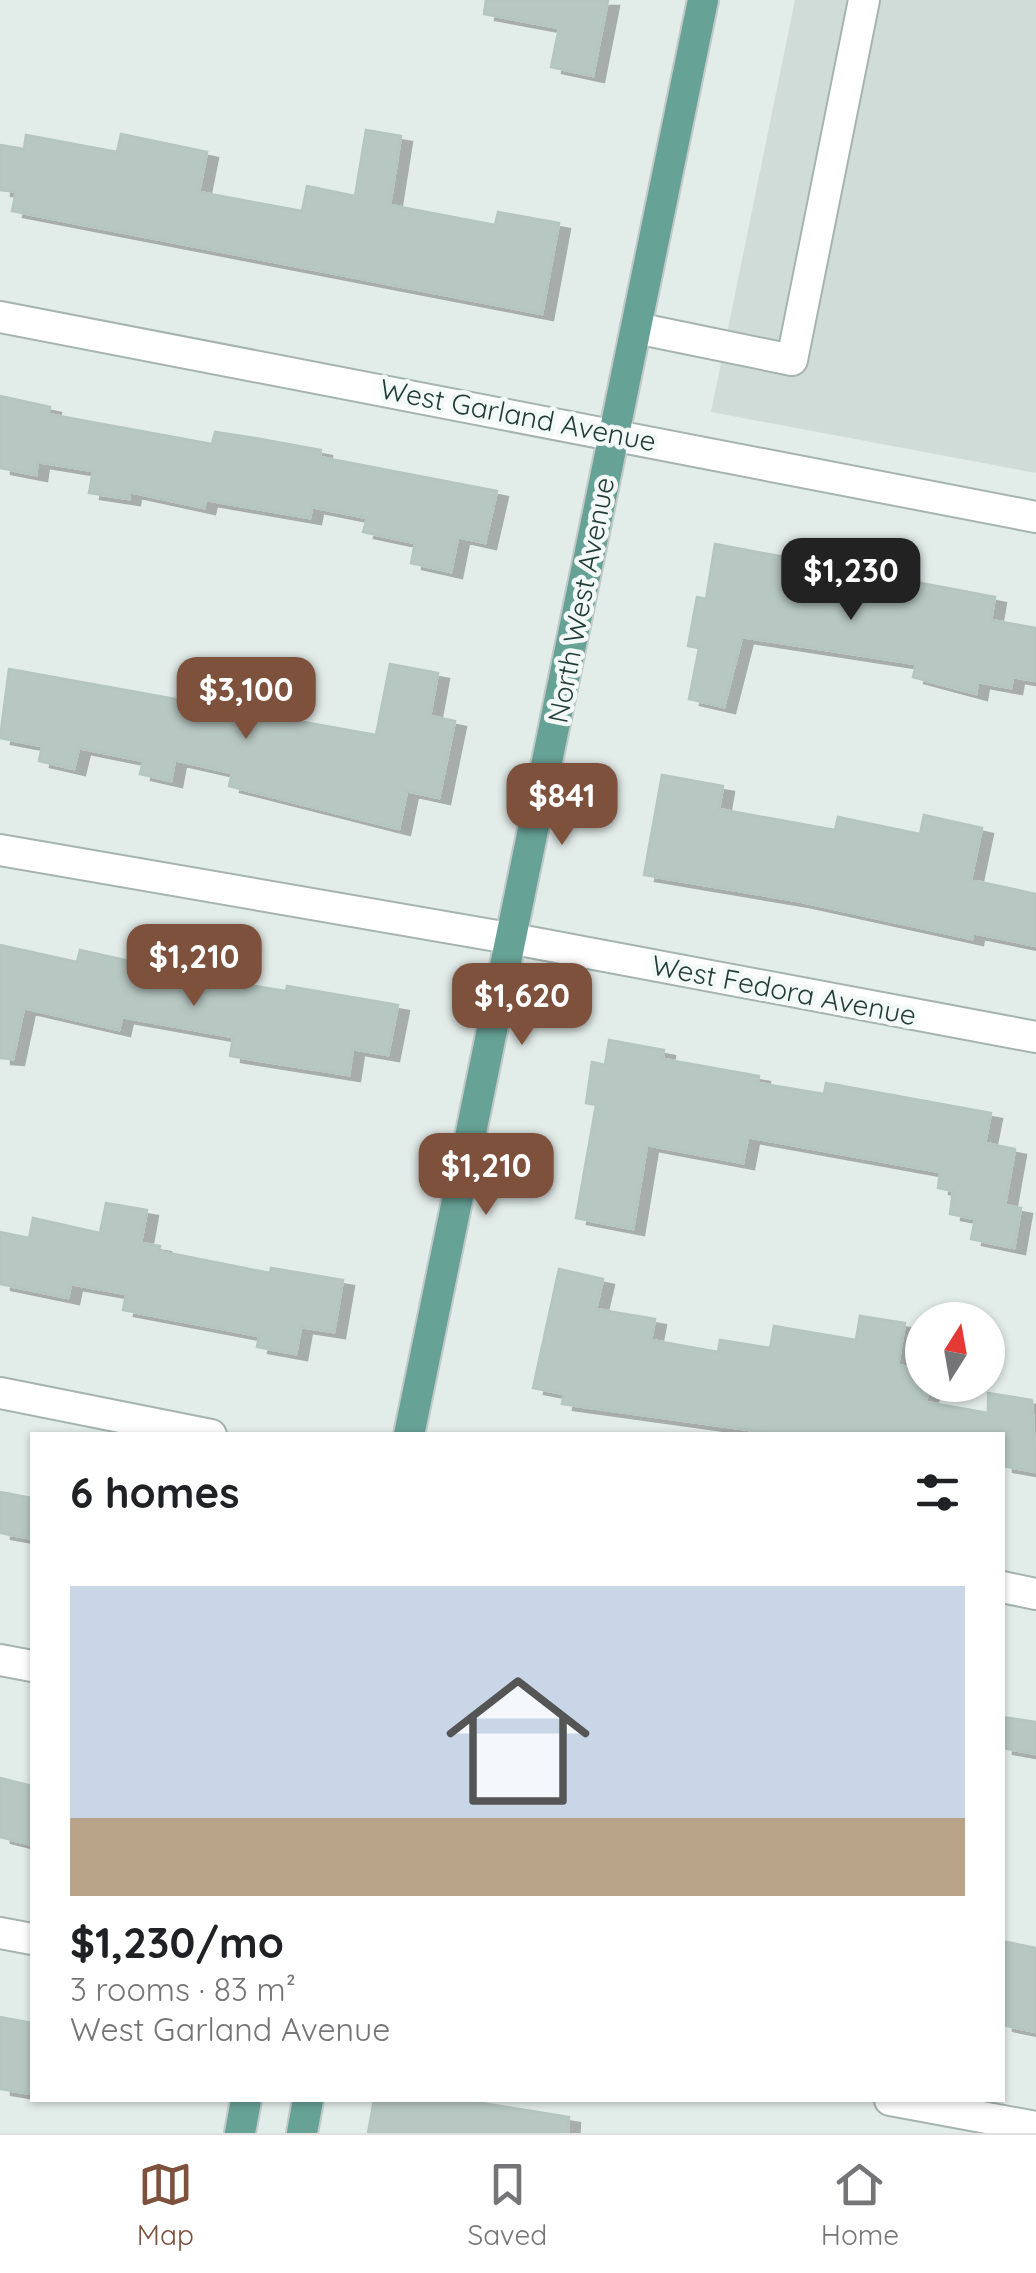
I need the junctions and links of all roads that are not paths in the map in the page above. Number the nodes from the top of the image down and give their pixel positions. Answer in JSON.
{"nodes":[{"id":1,"x":703,"y":0,"type":"edge"},
{"id":2,"x":864,"y":0,"type":"edge"},
{"id":3,"x":0,"y":316,"type":"edge"},
{"id":4,"x":636,"y":328,"type":"junction"},
{"id":5,"x":614,"y":433,"type":"junction"},
{"id":6,"x":1036,"y":517,"type":"edge"},
{"id":7,"x":0,"y":850,"type":"edge"},
{"id":8,"x":514,"y":939,"type":"junction"},
{"id":9,"x":1036,"y":1037,"type":"edge"},
{"id":10,"x":0,"y":1393,"type":"edge"},
{"id":11,"x":196,"y":1432,"type":"edge"},
{"id":12,"x":410,"y":1432,"type":"edge"},
{"id":13,"x":1005,"y":1588,"type":"edge"},
{"id":14,"x":1036,"y":1594,"type":"edge"},
{"id":15,"x":0,"y":1660,"type":"edge"},
{"id":16,"x":30,"y":1666,"type":"edge"},
{"id":17,"x":0,"y":1932,"type":"edge"},
{"id":18,"x":30,"y":1939,"type":"edge"},
{"id":19,"x":246,"y":2102,"type":"edge"},
{"id":20,"x":308,"y":2102,"type":"edge"},
{"id":21,"x":900,"y":2102,"type":"edge"},
{"id":22,"x":1036,"y":2128,"type":"edge"},
{"id":23,"x":240,"y":2133,"type":"edge"},
{"id":24,"x":302,"y":2133,"type":"edge"}],
"edges":[{"from":1,"to":4,"type":"main road","name":"North West Avenue"},
{"from":2,"to":4,"type":"street"},
{"from":3,"to":5,"type":"street","name":"West Garland Avenue"},
{"from":4,"to":5,"type":"main road","name":"North West Avenue"},
{"from":5,"to":6,"type":"street","name":"West Garland Avenue"},
{"from":5,"to":8,"type":"main road","name":"North West Avenue"},
{"from":7,"to":8,"type":"street","name":"West Fedora Avenue"},
{"from":8,"to":9,"type":"street","name":"West Fedora Avenue"},
{"from":8,"to":12,"type":"main road","name":"North West Avenue"},
{"from":10,"to":11,"type":"street"},
{"from":13,"to":14,"type":"street"},
{"from":15,"to":16,"type":"street"},
{"from":17,"to":18,"type":"street"},
{"from":19,"to":23,"type":"main road"},
{"from":20,"to":24,"type":"main road"},
{"from":21,"to":22,"type":"street"}]}
